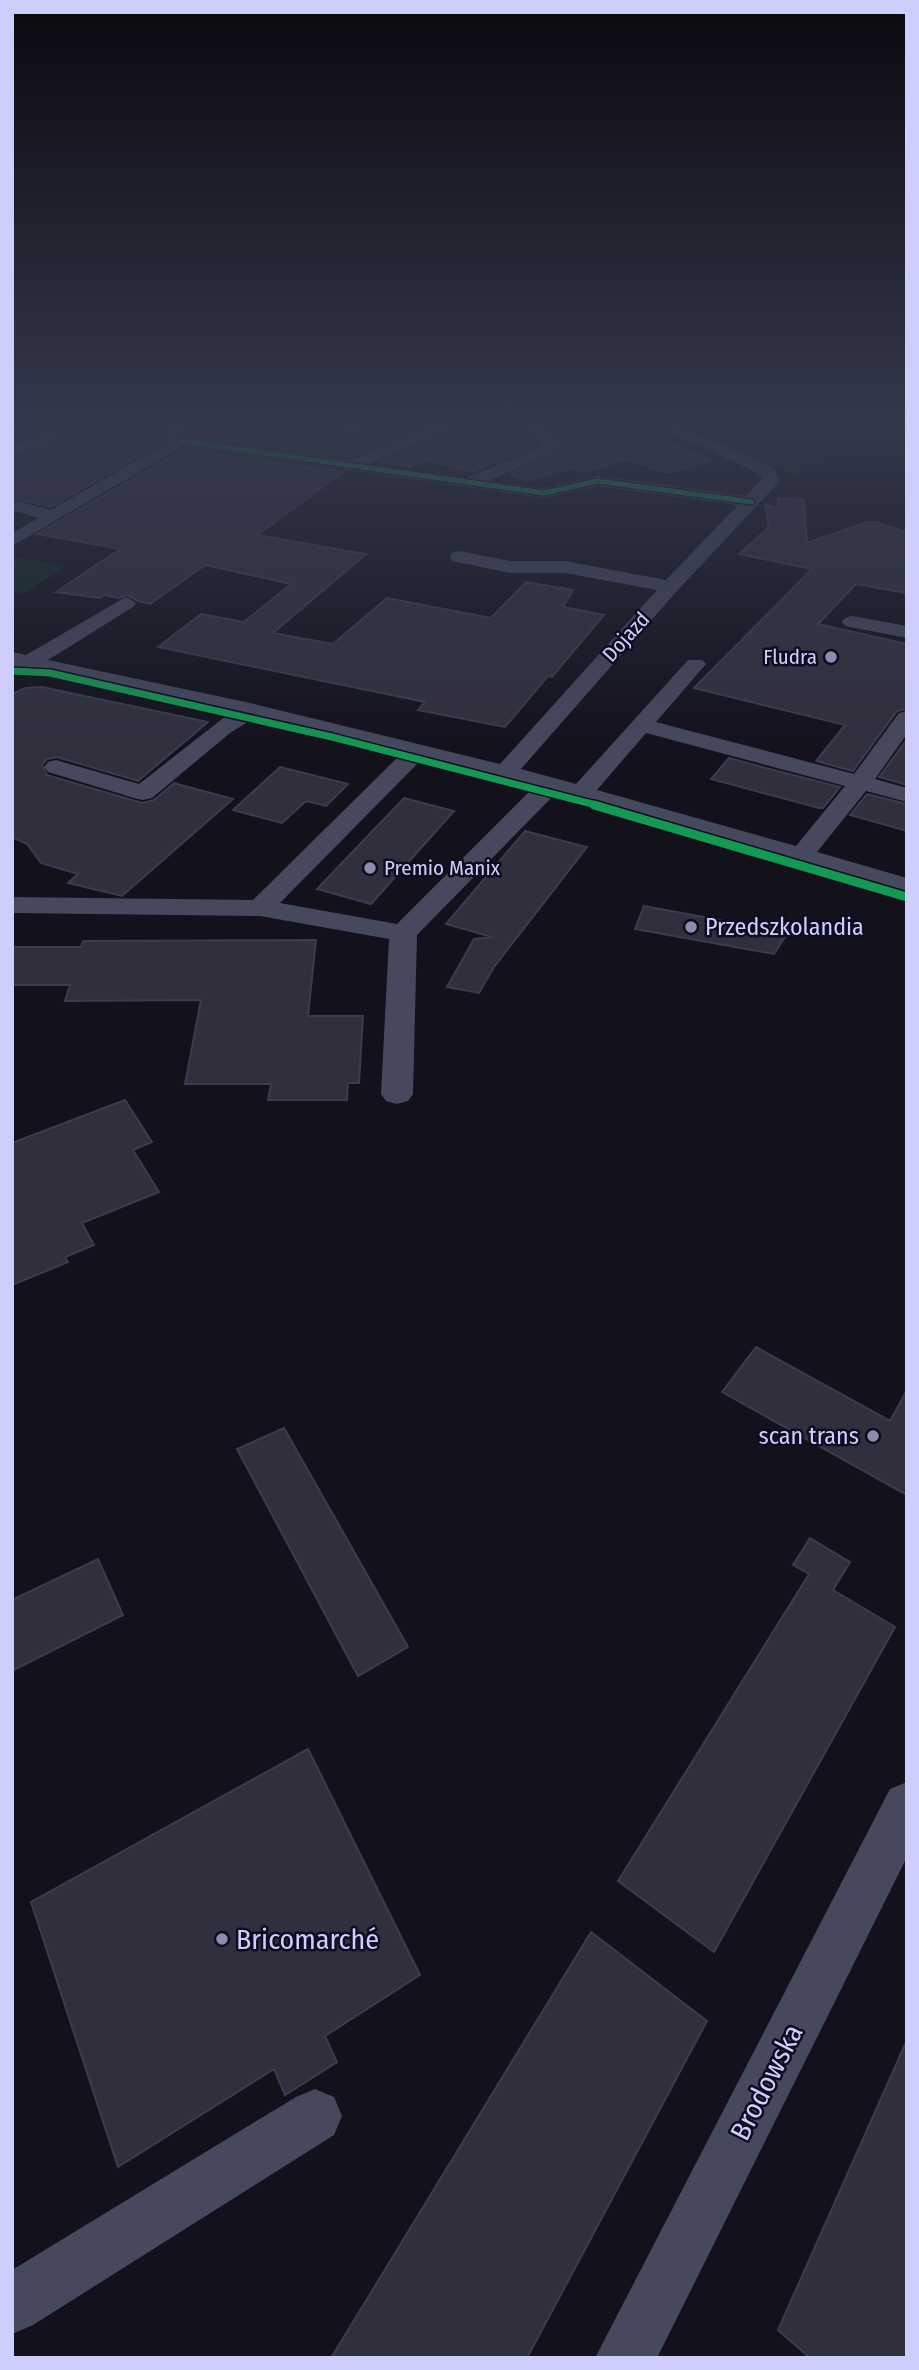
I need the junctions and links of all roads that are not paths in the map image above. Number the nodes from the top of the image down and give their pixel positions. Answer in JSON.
{"nodes":[{"id":1,"x":722,"y":533,"type":"edge"},
{"id":2,"x":459,"y":557,"type":"dead end"},
{"id":3,"x":670,"y":587,"type":"junction"},
{"id":4,"x":126,"y":603,"type":"dead end"},
{"id":5,"x":852,"y":622,"type":"dead end"},
{"id":6,"x":907,"y":632,"type":"edge"},
{"id":7,"x":19,"y":663,"type":"edge"},
{"id":8,"x":695,"y":663,"type":"dead end"},
{"id":9,"x":250,"y":710,"type":"junction"},
{"id":10,"x":907,"y":718,"type":"edge"},
{"id":11,"x":640,"y":725,"type":"junction"},
{"id":12,"x":417,"y":751,"type":"junction"},
{"id":13,"x":56,"y":767,"type":"dead end"},
{"id":14,"x":505,"y":773,"type":"junction"},
{"id":15,"x":859,"y":784,"type":"junction"},
{"id":16,"x":551,"y":785,"type":"junction"},
{"id":17,"x":581,"y":793,"type":"junction"},
{"id":18,"x":907,"y":795,"type":"edge"},
{"id":19,"x":802,"y":855,"type":"junction"},
{"id":20,"x":907,"y":886,"type":"edge"},
{"id":21,"x":12,"y":905,"type":"edge"},
{"id":22,"x":260,"y":908,"type":"junction"},
{"id":23,"x":403,"y":933,"type":"junction"},
{"id":24,"x":397,"y":1094,"type":"dead end"},
{"id":25,"x":907,"y":1806,"type":"edge"},
{"id":26,"x":315,"y":2116,"type":"dead end"},
{"id":27,"x":12,"y":2304,"type":"edge"},
{"id":28,"x":625,"y":2358,"type":"edge"}],
"edges":[{"from":1,"to":3,"type":"street","name":"Dojazd"},
{"from":2,"to":3,"type":"street"},
{"from":3,"to":14,"type":"street","name":"Dojazd"},
{"from":4,"to":7,"type":"street"},
{"from":5,"to":6,"type":"street"},
{"from":7,"to":9,"type":"street"},
{"from":8,"to":11,"type":"street"},
{"from":9,"to":12,"type":"street"},
{"from":9,"to":13,"type":"street"},
{"from":10,"to":15,"type":"street"},
{"from":11,"to":15,"type":"street"},
{"from":11,"to":17,"type":"street"},
{"from":12,"to":14,"type":"street"},
{"from":12,"to":22,"type":"street"},
{"from":14,"to":16,"type":"street"},
{"from":15,"to":18,"type":"street"},
{"from":15,"to":19,"type":"street"},
{"from":16,"to":17,"type":"street"},
{"from":16,"to":23,"type":"street"},
{"from":17,"to":19,"type":"street"},
{"from":19,"to":20,"type":"street"},
{"from":21,"to":22,"type":"street"},
{"from":22,"to":23,"type":"street"},
{"from":23,"to":24,"type":"street"},
{"from":25,"to":28,"type":"street","name":"Brodowska"},
{"from":26,"to":27,"type":"street"}]}
